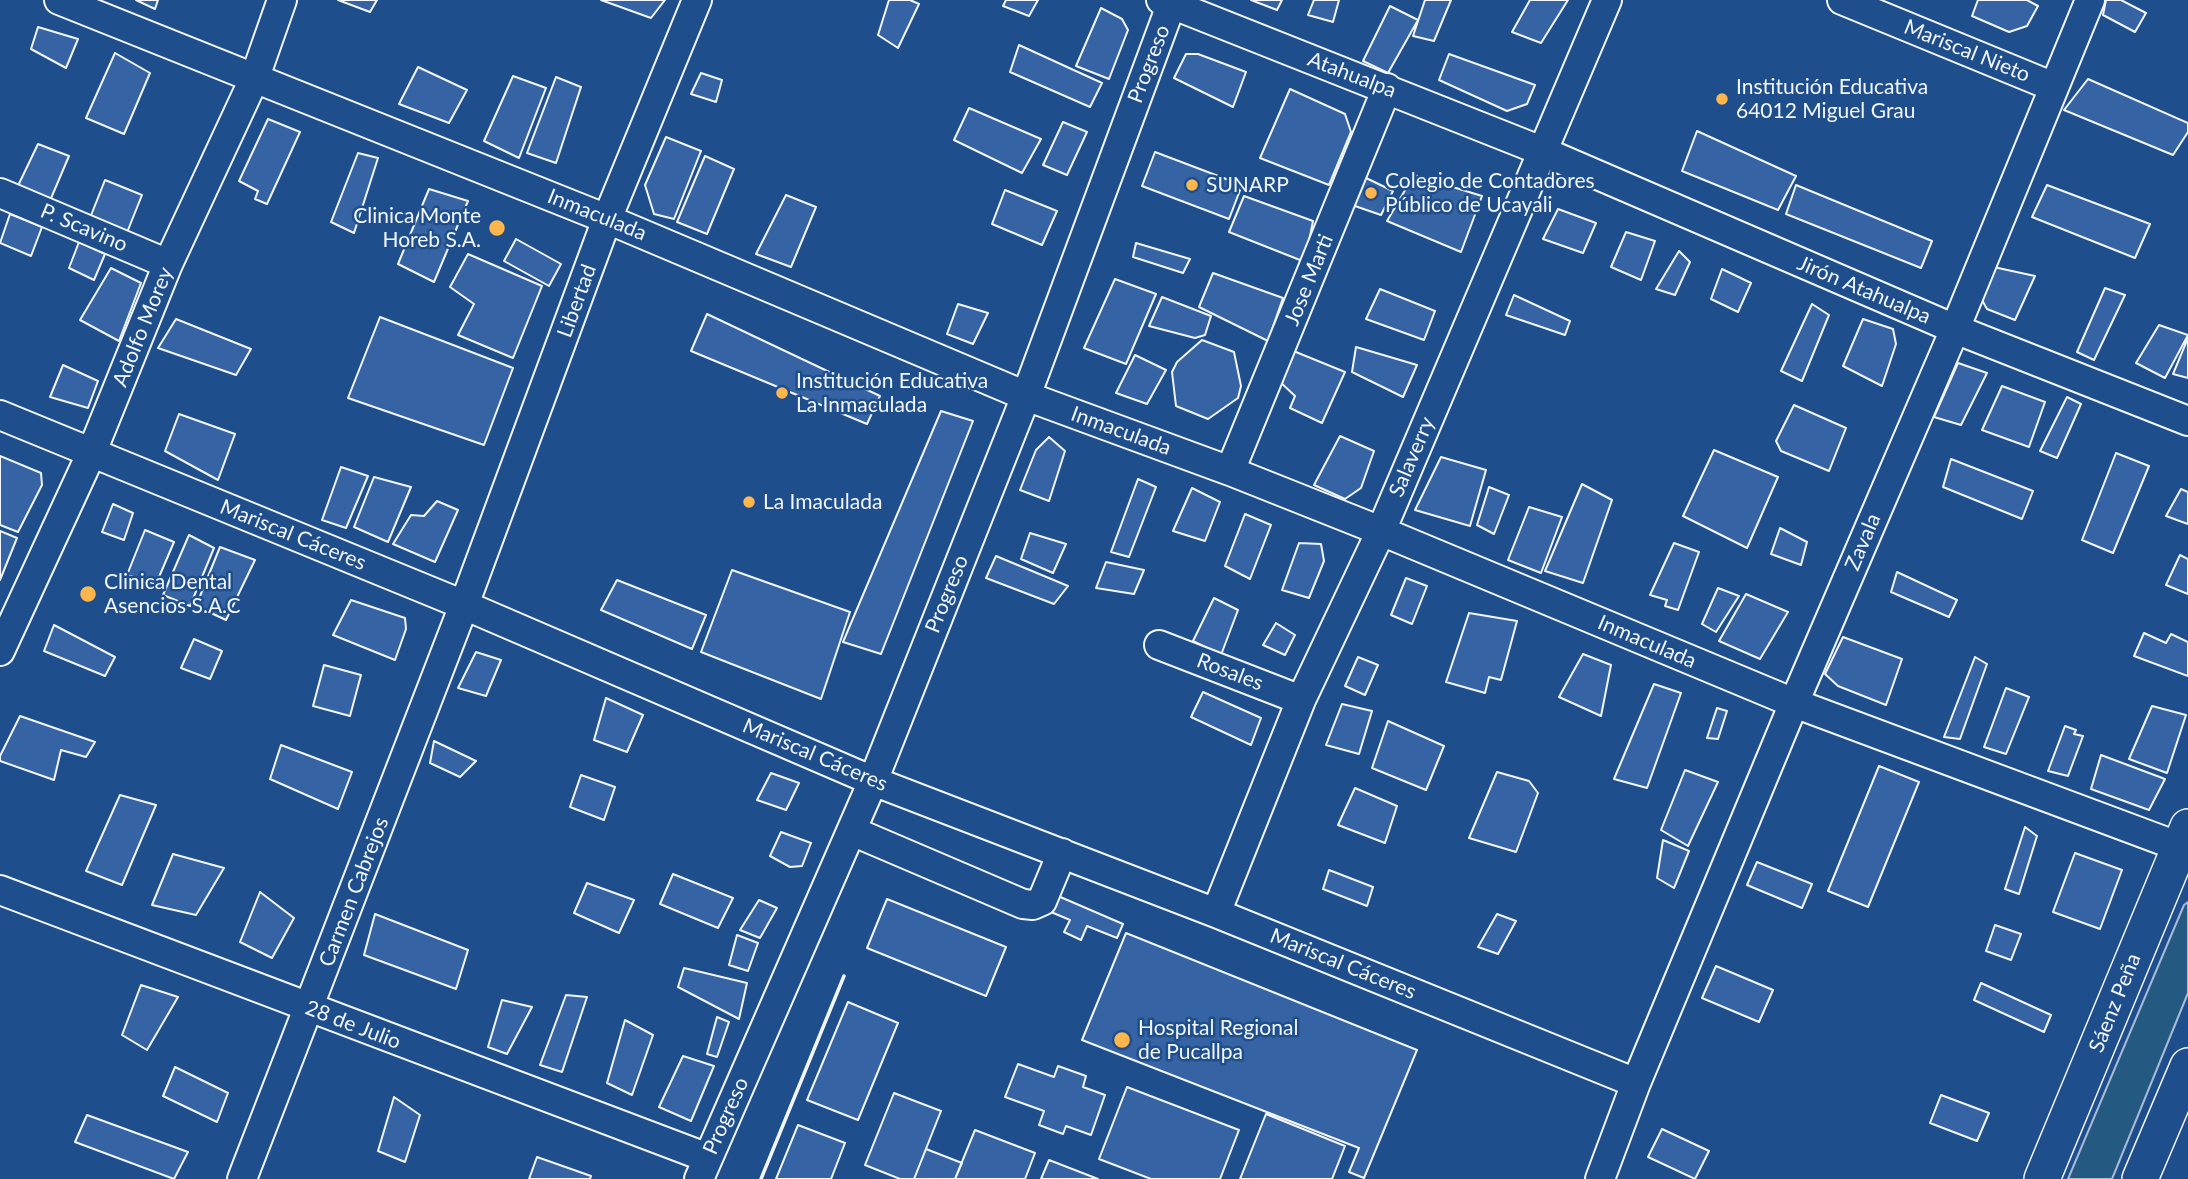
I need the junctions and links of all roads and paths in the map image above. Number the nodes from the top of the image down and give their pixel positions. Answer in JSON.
{"nodes":[{"id":1,"x":59,"y":0,"type":"edge"},
{"id":2,"x":282,"y":0,"type":"edge"},
{"id":3,"x":697,"y":0,"type":"edge"},
{"id":4,"x":1607,"y":0,"type":"edge"},
{"id":5,"x":1842,"y":0,"type":"edge"},
{"id":6,"x":2090,"y":0,"type":"edge"},
{"id":7,"x":1169,"y":2,"type":"edge"},
{"id":8,"x":255,"y":77,"type":"junction"},
{"id":9,"x":2054,"y":87,"type":"junction"},
{"id":10,"x":1387,"y":88,"type":"junction"},
{"id":11,"x":1542,"y":151,"type":"junction"},
{"id":12,"x":0,"y":193,"type":"edge"},
{"id":13,"x":607,"y":219,"type":"junction"},
{"id":14,"x":169,"y":264,"type":"junction"},
{"id":15,"x":1955,"y":329,"type":"junction"},
{"id":16,"x":1026,"y":396,"type":"junction"},
{"id":17,"x":0,"y":415,"type":"edge"},
{"id":18,"x":2188,"y":421,"type":"edge"},
{"id":19,"x":92,"y":454,"type":"junction"},
{"id":20,"x":1230,"y":471,"type":"junction"},
{"id":21,"x":1381,"y":531,"type":"junction"},
{"id":22,"x":464,"y":605,"type":"junction"},
{"id":23,"x":1158,"y":645,"type":"dead end"},
{"id":24,"x":0,"y":651,"type":"edge"},
{"id":25,"x":1301,"y":699,"type":"junction"},
{"id":26,"x":1794,"y":703,"type":"junction"},
{"id":27,"x":873,"y":780,"type":"junction"},
{"id":28,"x":852,"y":831,"type":"junction"},
{"id":29,"x":2185,"y":841,"type":"edge"},
{"id":30,"x":1062,"y":853,"type":"junction"},
{"id":31,"x":0,"y":890,"type":"edge"},
{"id":32,"x":1216,"y":913,"type":"junction"},
{"id":33,"x":309,"y":1008,"type":"junction"},
{"id":34,"x":2188,"y":1066,"type":"edge"},
{"id":35,"x":1636,"y":1083,"type":"junction"},
{"id":36,"x":703,"y":1168,"type":"edge"},
{"id":37,"x":242,"y":1179,"type":"edge"},
{"id":38,"x":1601,"y":1179,"type":"edge"},
{"id":39,"x":2042,"y":1179,"type":"edge"},
{"id":40,"x":2140,"y":1179,"type":"edge"}],
"edges":[{"from":1,"to":8,"type":"street","name":"Inmaculada"},
{"from":2,"to":8,"type":"street","name":"Adolfo Morey"},
{"from":3,"to":13,"type":"street","name":"Libertad"},
{"from":4,"to":11,"type":"street","name":"Salaverry"},
{"from":5,"to":9,"type":"street","name":"Mariscal Nieto"},
{"from":6,"to":9,"type":"street","name":"Zavala"},
{"from":7,"to":10,"type":"street","name":"Atahualpa"},
{"from":7,"to":16,"type":"street","name":"Progreso"},
{"from":8,"to":13,"type":"street","name":"Inmaculada"},
{"from":8,"to":14,"type":"street","name":"Adolfo Morey"},
{"from":9,"to":15,"type":"street","name":"Zavala"},
{"from":10,"to":11,"type":"street","name":"Atahualpa"},
{"from":10,"to":20,"type":"street","name":"Jose Marti"},
{"from":11,"to":15,"type":"street","name":"Jirón Atahualpa"},
{"from":11,"to":21,"type":"street","name":"Salaverry"},
{"from":12,"to":14,"type":"street","name":"P. Scavino"},
{"from":13,"to":16,"type":"street","name":"Inmaculada"},
{"from":13,"to":22,"type":"street","name":"Libertad"},
{"from":14,"to":19,"type":"street","name":"Adolfo Morey"},
{"from":15,"to":18,"type":"street","name":"Jirón Atahualpa"},
{"from":15,"to":26,"type":"street","name":"Zavala"},
{"from":16,"to":20,"type":"street","name":"Inmaculada"},
{"from":16,"to":27,"type":"street","name":"Progreso"},
{"from":17,"to":19,"type":"street","name":"Mariscal Cáceres"},
{"from":19,"to":22,"type":"street","name":"Mariscal Cáceres"},
{"from":19,"to":24,"type":"street","name":"Adolfo Morey"},
{"from":20,"to":21,"type":"street","name":"Inmaculada"},
{"from":21,"to":25,"type":"street","name":"Salaverry"},
{"from":21,"to":26,"type":"street","name":"Inmaculada"},
{"from":22,"to":27,"type":"street","name":"Mariscal Cáceres"},
{"from":22,"to":33,"type":"street","name":"Carmen Cabrejos"},
{"from":23,"to":25,"type":"street","name":"Rosales"},
{"from":25,"to":32,"type":"street","name":"Salaverry"},
{"from":26,"to":29,"type":"street","name":"Inmaculada"},
{"from":26,"to":35,"type":"street","name":"Zavala"},
{"from":27,"to":28,"type":"street","name":"Progreso"},
{"from":27,"to":30,"type":"street","name":"Mariscal Cáceres"},
{"from":28,"to":30,"type":"street"},
{"from":28,"to":36,"type":"street","name":"Progreso"},
{"from":29,"to":39,"type":"main road","name":"Sáenz Peña"},
{"from":30,"to":32,"type":"street","name":"Mariscal Cáceres"},
{"from":31,"to":33,"type":"street","name":"28 de Julio"},
{"from":32,"to":35,"type":"street","name":"Mariscal Cáceres"},
{"from":33,"to":36,"type":"street","name":"28 de Julio"},
{"from":33,"to":37,"type":"street","name":"Carmen Cabrejos"},
{"from":34,"to":40,"type":"main road"},
{"from":35,"to":38,"type":"street","name":"Zavala"}]}
